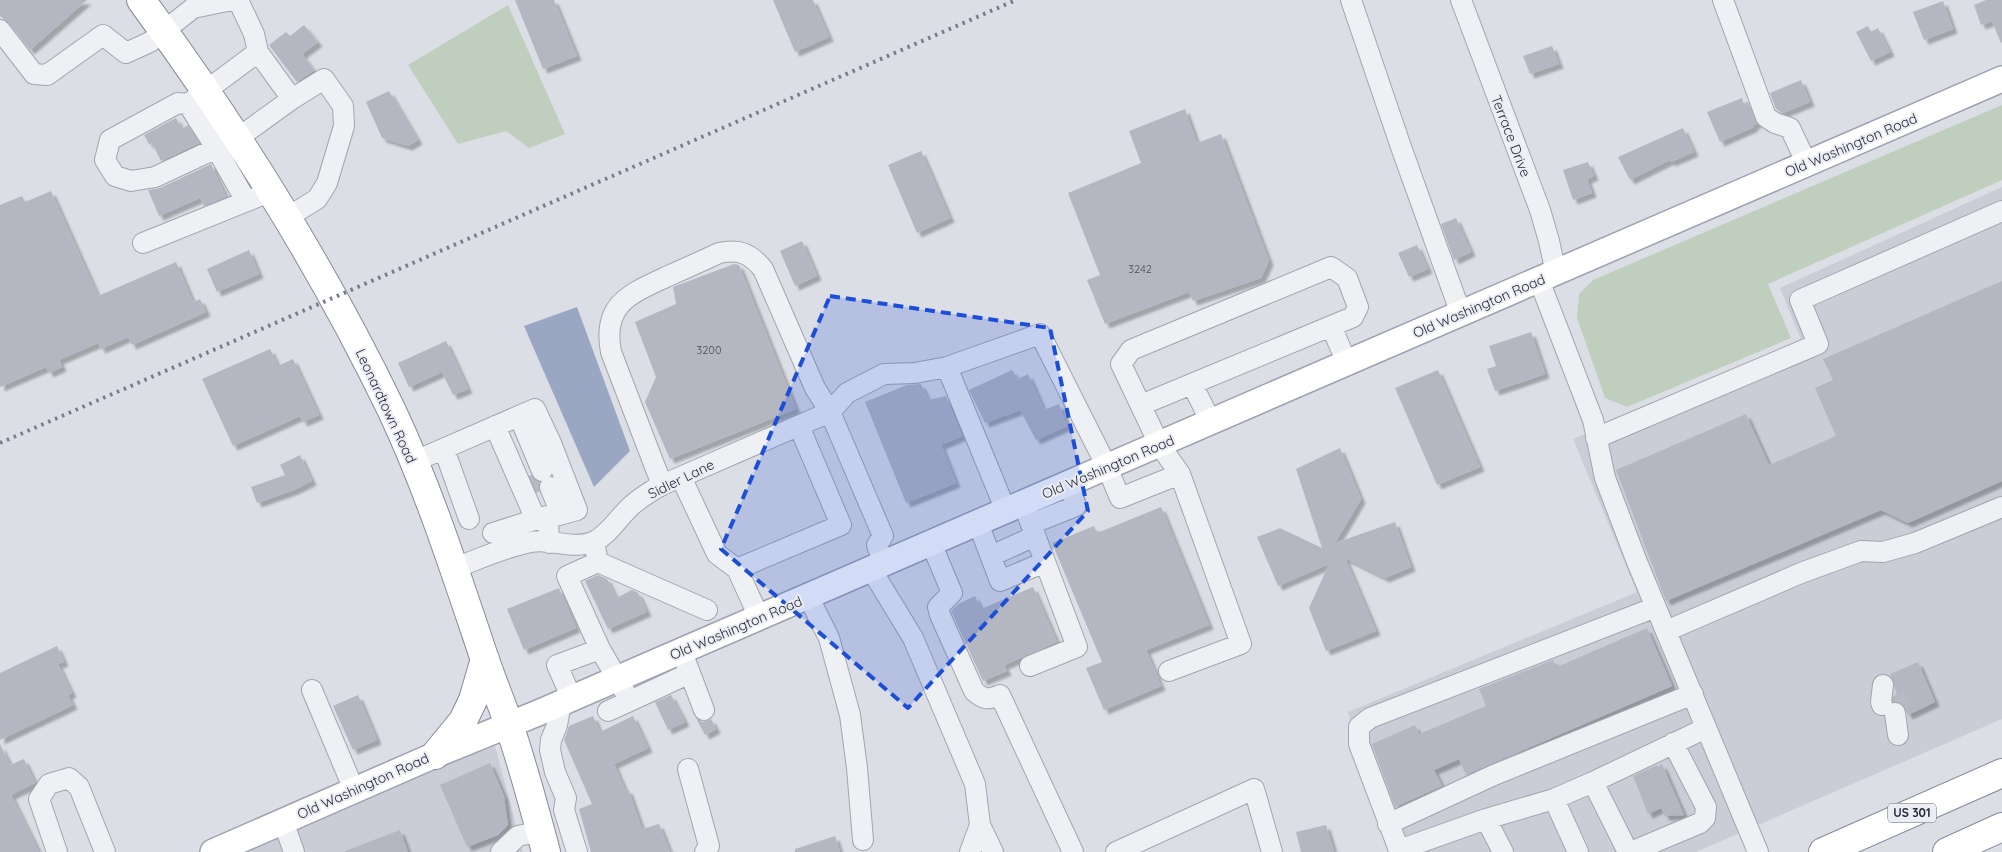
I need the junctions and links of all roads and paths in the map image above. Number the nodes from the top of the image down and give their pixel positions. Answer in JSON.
{"nodes":[{"id":1,"x":141,"y":0,"type":"edge"},
{"id":2,"x":232,"y":0,"type":"edge"},
{"id":3,"x":238,"y":0,"type":"edge"},
{"id":4,"x":1351,"y":0,"type":"edge"},
{"id":5,"x":1461,"y":0,"type":"edge"},
{"id":6,"x":1723,"y":0,"type":"edge"},
{"id":7,"x":0,"y":30,"type":"edge"},
{"id":8,"x":165,"y":31,"type":"junction"},
{"id":9,"x":258,"y":52,"type":"junction"},
{"id":10,"x":2002,"y":80,"type":"edge"},
{"id":11,"x":197,"y":98,"type":"junction"},
{"id":12,"x":292,"y":100,"type":"junction"},
{"id":13,"x":227,"y":143,"type":"junction"},
{"id":14,"x":1807,"y":164,"type":"junction"},
{"id":15,"x":272,"y":190,"type":"junction"},
{"id":16,"x":246,"y":201,"type":"junction"},
{"id":17,"x":2002,"y":211,"type":"edge"},
{"id":18,"x":288,"y":218,"type":"junction"},
{"id":19,"x":143,"y":243,"type":"dead end"},
{"id":20,"x":1548,"y":276,"type":"junction"},
{"id":21,"x":1461,"y":314,"type":"junction"},
{"id":22,"x":1331,"y":326,"type":"junction"},
{"id":23,"x":1347,"y":363,"type":"junction"},
{"id":24,"x":946,"y":367,"type":"junction"},
{"id":25,"x":1192,"y":384,"type":"junction"},
{"id":26,"x":1141,"y":405,"type":"junction"},
{"id":27,"x":830,"y":412,"type":"junction"},
{"id":28,"x":512,"y":419,"type":"junction"},
{"id":29,"x":1211,"y":422,"type":"junction"},
{"id":30,"x":799,"y":426,"type":"junction"},
{"id":31,"x":1596,"y":438,"type":"junction"},
{"id":32,"x":1159,"y":444,"type":"junction"},
{"id":33,"x":444,"y":448,"type":"junction"},
{"id":34,"x":413,"y":462,"type":"junction"},
{"id":35,"x":1107,"y":467,"type":"junction"},
{"id":36,"x":1180,"y":474,"type":"junction"},
{"id":37,"x":680,"y":477,"type":"junction"},
{"id":38,"x":662,"y":484,"type":"junction"},
{"id":39,"x":2002,"y":507,"type":"edge"},
{"id":40,"x":553,"y":516,"type":"junction"},
{"id":41,"x":469,"y":519,"type":"dead end"},
{"id":42,"x":1024,"y":519,"type":"junction"},
{"id":43,"x":978,"y":523,"type":"junction"},
{"id":44,"x":493,"y":533,"type":"dead end"},
{"id":45,"x":594,"y":542,"type":"junction"},
{"id":46,"x":549,"y":543,"type":"junction"},
{"id":47,"x":931,"y":543,"type":"junction"},
{"id":48,"x":991,"y":556,"type":"junction"},
{"id":49,"x":598,"y":562,"type":"junction"},
{"id":50,"x":1045,"y":562,"type":"junction"},
{"id":51,"x":878,"y":566,"type":"junction"},
{"id":52,"x":455,"y":568,"type":"junction"},
{"id":53,"x":737,"y":569,"type":"junction"},
{"id":54,"x":808,"y":596,"type":"junction"},
{"id":55,"x":1656,"y":607,"type":"junction"},
{"id":56,"x":707,"y":610,"type":"dead end"},
{"id":57,"x":760,"y":617,"type":"junction"},
{"id":58,"x":1666,"y":631,"type":"junction"},
{"id":59,"x":600,"y":650,"type":"junction"},
{"id":60,"x":485,"y":660,"type":"junction"},
{"id":61,"x":686,"y":662,"type":"junction"},
{"id":62,"x":1030,"y":666,"type":"dead end"},
{"id":63,"x":1170,"y":671,"type":"dead end"},
{"id":64,"x":617,"y":679,"type":"junction"},
{"id":65,"x":312,"y":690,"type":"dead end"},
{"id":66,"x":1693,"y":694,"type":"junction"},
{"id":67,"x":566,"y":701,"type":"junction"},
{"id":68,"x":630,"y":702,"type":"junction"},
{"id":69,"x":704,"y":710,"type":"dead end"},
{"id":70,"x":608,"y":711,"type":"dead end"},
{"id":71,"x":509,"y":726,"type":"junction"},
{"id":72,"x":1706,"y":728,"type":"junction"},
{"id":73,"x":1673,"y":743,"type":"junction"},
{"id":74,"x":435,"y":755,"type":"junction"},
{"id":75,"x":688,"y":769,"type":"dead end"},
{"id":76,"x":2002,"y":773,"type":"edge"},
{"id":77,"x":1593,"y":782,"type":"junction"},
{"id":78,"x":354,"y":790,"type":"junction"},
{"id":79,"x":1554,"y":799,"type":"junction"},
{"id":80,"x":564,"y":810,"type":"junction"},
{"id":81,"x":1486,"y":819,"type":"junction"},
{"id":82,"x":283,"y":821,"type":"junction"},
{"id":83,"x":1388,"y":824,"type":"junction"},
{"id":84,"x":980,"y":825,"type":"junction"},
{"id":85,"x":2002,"y":827,"type":"edge"},
{"id":86,"x":541,"y":832,"type":"edge"},
{"id":87,"x":863,"y":840,"type":"dead end"},
{"id":88,"x":229,"y":849,"type":"edge"},
{"id":89,"x":57,"y":852,"type":"edge"},
{"id":90,"x":105,"y":852,"type":"edge"},
{"id":91,"x":294,"y":852,"type":"edge"},
{"id":92,"x":501,"y":852,"type":"edge"},
{"id":93,"x":577,"y":852,"type":"edge"},
{"id":94,"x":705,"y":852,"type":"edge"},
{"id":95,"x":970,"y":852,"type":"edge"},
{"id":96,"x":993,"y":852,"type":"edge"},
{"id":97,"x":1073,"y":852,"type":"edge"},
{"id":98,"x":1116,"y":852,"type":"edge"},
{"id":99,"x":1272,"y":852,"type":"edge"},
{"id":100,"x":1503,"y":852,"type":"edge"},
{"id":101,"x":1578,"y":852,"type":"edge"},
{"id":102,"x":1630,"y":852,"type":"edge"},
{"id":103,"x":1758,"y":852,"type":"edge"},
{"id":104,"x":1823,"y":852,"type":"edge"},
{"id":105,"x":1947,"y":852,"type":"edge"}],
"edges":[{"from":1,"to":8,"type":"highway","name":"Leonardtown Road"},
{"from":2,"to":8,"type":"street"},
{"from":3,"to":9,"type":"street"},
{"from":4,"to":21,"type":"street"},
{"from":5,"to":20,"type":"street","name":"Terrace Drive"},
{"from":6,"to":14,"type":"street"},
{"from":7,"to":8,"type":"street"},
{"from":8,"to":11,"type":"highway","name":"Leonardtown Road"},
{"from":9,"to":11,"type":"street"},
{"from":9,"to":12,"type":"street"},
{"from":10,"to":14,"type":"main road","name":"Old Washington Road"},
{"from":11,"to":13,"type":"highway","name":"Leonardtown Road"},
{"from":11,"to":13,"type":"street"},
{"from":12,"to":13,"type":"street"},
{"from":12,"to":18,"type":"street"},
{"from":13,"to":15,"type":"highway","name":"Leonardtown Road"},
{"from":13,"to":16,"type":"street"},
{"from":14,"to":20,"type":"main road","name":"Old Washington Road"},
{"from":15,"to":16,"type":"street"},
{"from":15,"to":18,"type":"highway","name":"Leonardtown Road"},
{"from":16,"to":19,"type":"street"},
{"from":17,"to":31,"type":"street"},
{"from":18,"to":34,"type":"highway","name":"Leonardtown Road"},
{"from":20,"to":21,"type":"main road","name":"Old Washington Road"},
{"from":20,"to":31,"type":"street","name":"Terrace Drive"},
{"from":21,"to":23,"type":"main road","name":"Old Washington Road"},
{"from":22,"to":23,"type":"street"},
{"from":22,"to":25,"type":"street"},
{"from":22,"to":26,"type":"street"},
{"from":23,"to":29,"type":"main road","name":"Old Washington Road"},
{"from":24,"to":27,"type":"street"},
{"from":24,"to":35,"type":"street"},
{"from":24,"to":42,"type":"street"},
{"from":25,"to":26,"type":"street"},
{"from":25,"to":29,"type":"street"},
{"from":26,"to":32,"type":"street"},
{"from":27,"to":30,"type":"street","name":"Sidler Lane"},
{"from":27,"to":38,"type":"street"},
{"from":27,"to":51,"type":"street"},
{"from":28,"to":33,"type":"street"},
{"from":28,"to":40,"type":"street"},
{"from":28,"to":40,"type":"street"},
{"from":28,"to":40,"type":"street"},
{"from":29,"to":32,"type":"main road","name":"Old Washington Road"},
{"from":30,"to":37,"type":"street","name":"Sidler Lane"},
{"from":30,"to":53,"type":"street"},
{"from":31,"to":55,"type":"street","name":"Terrace Drive"},
{"from":32,"to":35,"type":"main road","name":"Old Washington Road"},
{"from":32,"to":36,"type":"street"},
{"from":33,"to":34,"type":"street"},
{"from":33,"to":41,"type":"street"},
{"from":34,"to":52,"type":"highway","name":"Leonardtown Road"},
{"from":35,"to":36,"type":"street"},
{"from":35,"to":42,"type":"main road","name":"Old Washington Road"},
{"from":36,"to":63,"type":"street"},
{"from":37,"to":38,"type":"street","name":"Sidler Lane"},
{"from":37,"to":53,"type":"street"},
{"from":38,"to":45,"type":"street","name":"Sidler Lane"},
{"from":39,"to":58,"type":"street"},
{"from":40,"to":44,"type":"street"},
{"from":40,"to":46,"type":"street"},
{"from":42,"to":43,"type":"main road","name":"Old Washington Road"},
{"from":42,"to":48,"type":"street"},
{"from":42,"to":50,"type":"street"},
{"from":43,"to":47,"type":"main road","name":"Old Washington Road"},
{"from":43,"to":48,"type":"street"},
{"from":45,"to":46,"type":"street"},
{"from":45,"to":49,"type":"street"},
{"from":46,"to":52,"type":"street"},
{"from":47,"to":51,"type":"main road","name":"Old Washington Road"},
{"from":47,"to":97,"type":"street"},
{"from":48,"to":50,"type":"street"},
{"from":49,"to":56,"type":"street"},
{"from":49,"to":59,"type":"street"},
{"from":50,"to":62,"type":"street"},
{"from":51,"to":54,"type":"main road","name":"Old Washington Road"},
{"from":51,"to":84,"type":"street"},
{"from":52,"to":60,"type":"highway","name":"Leonardtown Road"},
{"from":53,"to":57,"type":"street"},
{"from":54,"to":57,"type":"main road","name":"Old Washington Road"},
{"from":54,"to":87,"type":"street"},
{"from":55,"to":58,"type":"street","name":"Terrace Drive"},
{"from":55,"to":83,"type":"street"},
{"from":57,"to":61,"type":"main road","name":"Old Washington Road"},
{"from":58,"to":66,"type":"street","name":"Terrace Drive"},
{"from":59,"to":64,"type":"street"},
{"from":59,"to":67,"type":"street"},
{"from":60,"to":71,"type":"highway","name":"Leonardtown Road"},
{"from":60,"to":74,"type":"highway"},
{"from":61,"to":64,"type":"main road","name":"Old Washington Road"},
{"from":61,"to":68,"type":"street"},
{"from":61,"to":69,"type":"street"},
{"from":64,"to":67,"type":"main road","name":"Old Washington Road"},
{"from":64,"to":68,"type":"street"},
{"from":65,"to":78,"type":"street"},
{"from":66,"to":72,"type":"street","name":"Terrace Drive"},
{"from":66,"to":83,"type":"street"},
{"from":67,"to":71,"type":"main road","name":"Old Washington Road"},
{"from":67,"to":80,"type":"street"},
{"from":68,"to":70,"type":"street"},
{"from":71,"to":74,"type":"main road","name":"Old Washington Road"},
{"from":71,"to":86,"type":"highway","name":"Leonardtown Road"},
{"from":72,"to":73,"type":"street"},
{"from":72,"to":103,"type":"street","name":"Terrace Drive"},
{"from":73,"to":77,"type":"street"},
{"from":73,"to":102,"type":"street"},
{"from":74,"to":78,"type":"main road","name":"Old Washington Road"},
{"from":75,"to":94,"type":"street"},
{"from":76,"to":104,"type":"highway","number":"US 301"},
{"from":77,"to":79,"type":"street"},
{"from":77,"to":102,"type":"street"},
{"from":78,"to":82,"type":"main road","name":"Old Washington Road"},
{"from":79,"to":81,"type":"street"},
{"from":79,"to":101,"type":"street"},
{"from":80,"to":86,"type":"street"},
{"from":80,"to":93,"type":"street"},
{"from":81,"to":83,"type":"street"},
{"from":81,"to":100,"type":"street"},
{"from":82,"to":88,"type":"main road","name":"Old Washington Road"},
{"from":82,"to":91,"type":"street"},
{"from":84,"to":95,"type":"street"},
{"from":84,"to":96,"type":"street"},
{"from":85,"to":105,"type":"highway"},
{"from":86,"to":92,"type":"street"},
{"from":89,"to":90,"type":"street"},
{"from":98,"to":99,"type":"street"}]}
